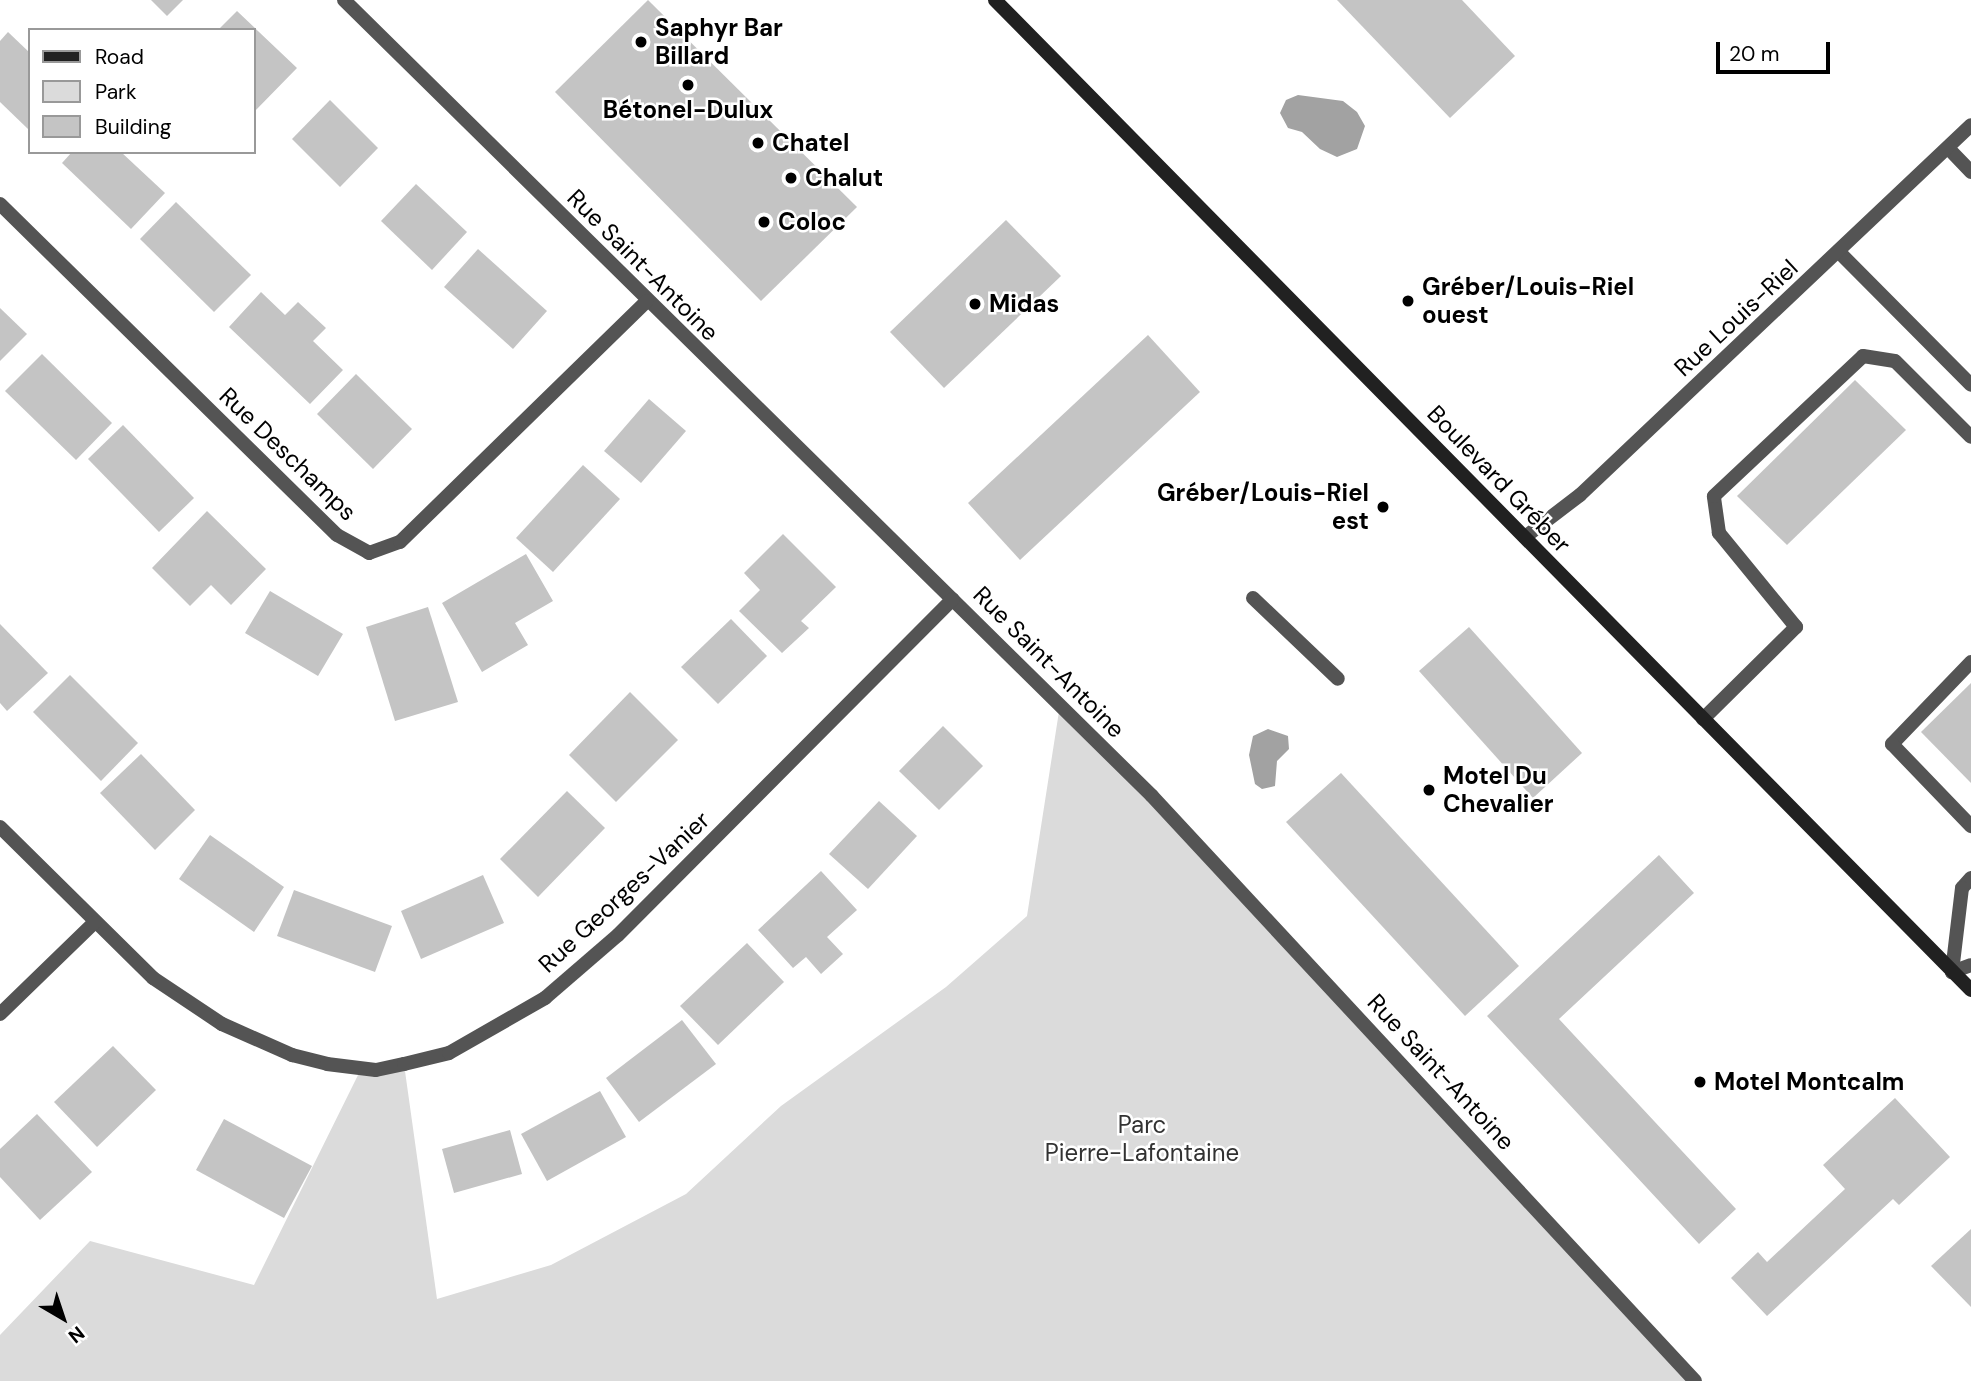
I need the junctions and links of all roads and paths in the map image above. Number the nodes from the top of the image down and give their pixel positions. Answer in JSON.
{"nodes":[{"id":1,"x":344,"y":0,"type":"edge"},
{"id":2,"x":995,"y":0,"type":"edge"},
{"id":3,"x":1971,"y":125,"type":"edge"},
{"id":4,"x":1949,"y":149,"type":"junction"},
{"id":5,"x":1971,"y":172,"type":"edge"},
{"id":6,"x":0,"y":204,"type":"edge"},
{"id":7,"x":1839,"y":251,"type":"junction"},
{"id":8,"x":647,"y":301,"type":"junction"},
{"id":9,"x":1971,"y":385,"type":"edge"},
{"id":10,"x":1971,"y":437,"type":"edge"},
{"id":11,"x":1525,"y":537,"type":"junction"},
{"id":12,"x":1253,"y":598,"type":"dead end"},
{"id":13,"x":953,"y":599,"type":"junction"},
{"id":14,"x":1971,"y":662,"type":"edge"},
{"id":15,"x":1338,"y":679,"type":"dead end"},
{"id":16,"x":1703,"y":719,"type":"junction"},
{"id":17,"x":0,"y":827,"type":"edge"},
{"id":18,"x":1971,"y":827,"type":"edge"},
{"id":19,"x":1971,"y":877,"type":"edge"},
{"id":20,"x":93,"y":923,"type":"junction"},
{"id":21,"x":1971,"y":965,"type":"edge"},
{"id":22,"x":1952,"y":972,"type":"junction"},
{"id":23,"x":1971,"y":990,"type":"edge"},
{"id":24,"x":0,"y":1014,"type":"edge"},
{"id":25,"x":1695,"y":1381,"type":"edge"}],
"edges":[{"from":1,"to":8,"type":"street","name":"Rue Saint-Antoine"},
{"from":2,"to":11,"type":"main road","name":"Boulevard Gréber"},
{"from":3,"to":4,"type":"street","name":"Rue Louis-Riel"},
{"from":4,"to":5,"type":"street"},
{"from":4,"to":7,"type":"street","name":"Rue Louis-Riel"},
{"from":6,"to":8,"type":"street","name":"Rue Deschamps"},
{"from":7,"to":9,"type":"street"},
{"from":7,"to":11,"type":"street","name":"Rue Louis-Riel"},
{"from":8,"to":13,"type":"street","name":"Rue Saint-Antoine"},
{"from":10,"to":16,"type":"street"},
{"from":11,"to":16,"type":"main road","name":"Boulevard Gréber"},
{"from":12,"to":15,"type":"street"},
{"from":13,"to":20,"type":"street","name":"Rue Georges-Vanier"},
{"from":13,"to":25,"type":"street","name":"Rue Saint-Antoine"},
{"from":14,"to":18,"type":"street"},
{"from":16,"to":22,"type":"main road","name":"Boulevard Gréber"},
{"from":17,"to":20,"type":"street","name":"Rue Georges-Vanier"},
{"from":19,"to":22,"type":"street"},
{"from":20,"to":24,"type":"street"},
{"from":21,"to":22,"type":"street"},
{"from":22,"to":23,"type":"main road","name":"Boulevard Gréber"}]}
